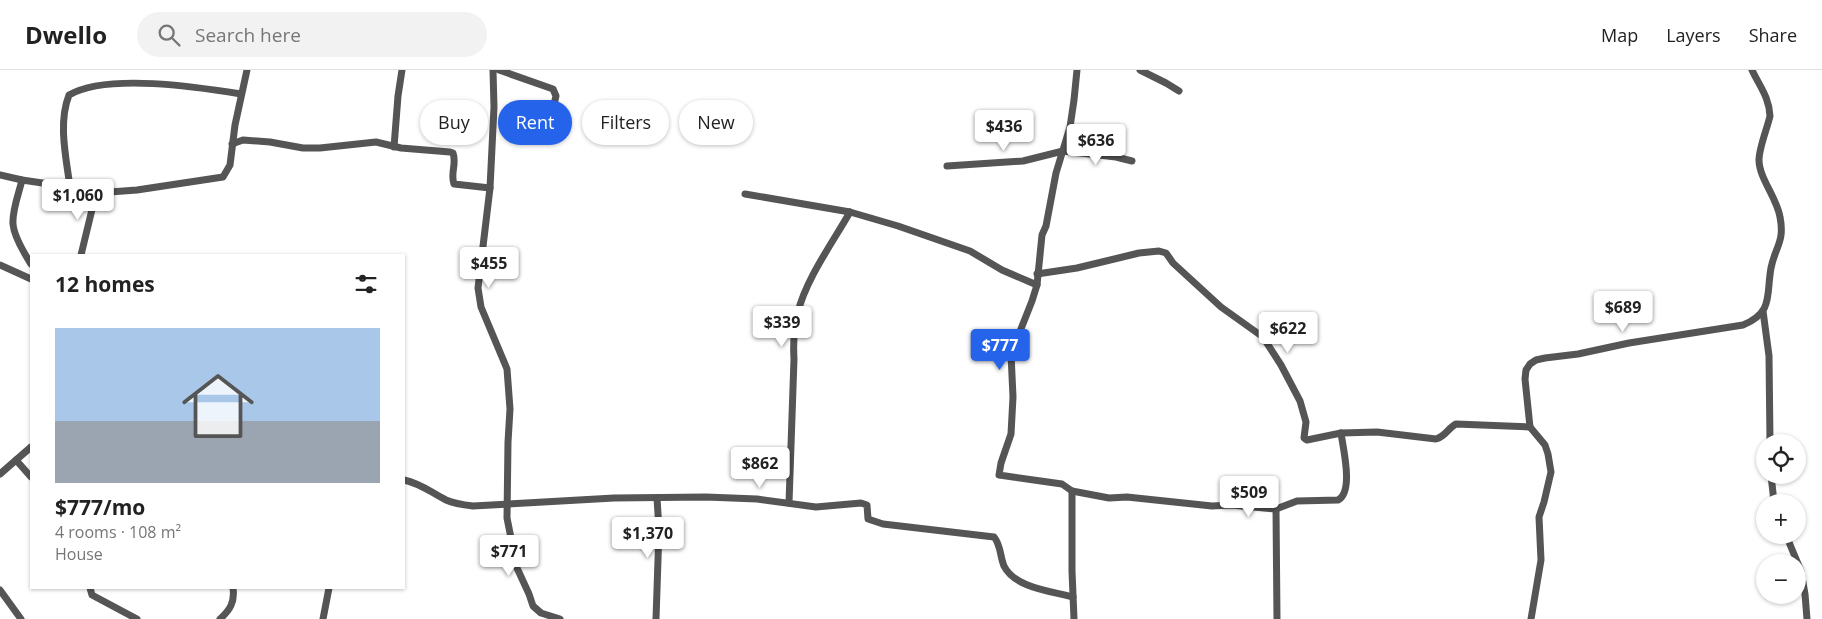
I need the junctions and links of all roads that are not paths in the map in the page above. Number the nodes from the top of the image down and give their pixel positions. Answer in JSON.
{"nodes":[{"id":1,"x":247,"y":70,"type":"edge"},
{"id":2,"x":402,"y":70,"type":"edge"},
{"id":3,"x":492,"y":70,"type":"edge"},
{"id":4,"x":499,"y":70,"type":"edge"},
{"id":5,"x":1077,"y":70,"type":"edge"},
{"id":6,"x":1140,"y":70,"type":"edge"},
{"id":7,"x":1752,"y":70,"type":"edge"},
{"id":8,"x":1178,"y":91,"type":"dead end"},
{"id":9,"x":241,"y":94,"type":"junction"},
{"id":10,"x":555,"y":100,"type":"edge"},
{"id":11,"x":232,"y":144,"type":"junction"},
{"id":12,"x":394,"y":147,"type":"junction"},
{"id":13,"x":1063,"y":151,"type":"junction"},
{"id":14,"x":1132,"y":161,"type":"dead end"},
{"id":15,"x":947,"y":166,"type":"dead end"},
{"id":16,"x":0,"y":175,"type":"edge"},
{"id":17,"x":22,"y":180,"type":"junction"},
{"id":18,"x":70,"y":186,"type":"junction"},
{"id":19,"x":490,"y":188,"type":"junction"},
{"id":20,"x":96,"y":194,"type":"junction"},
{"id":21,"x":744,"y":194,"type":"dead end"},
{"id":22,"x":850,"y":212,"type":"junction"},
{"id":23,"x":81,"y":254,"type":"edge"},
{"id":24,"x":30,"y":262,"type":"edge"},
{"id":25,"x":0,"y":265,"type":"edge"},
{"id":26,"x":1038,"y":274,"type":"junction"},
{"id":27,"x":30,"y":278,"type":"edge"},
{"id":28,"x":1037,"y":285,"type":"junction"},
{"id":29,"x":1763,"y":311,"type":"junction"},
{"id":30,"x":1530,"y":427,"type":"junction"},
{"id":31,"x":1341,"y":433,"type":"junction"},
{"id":32,"x":1770,"y":434,"type":"edge"},
{"id":33,"x":30,"y":448,"type":"edge"},
{"id":34,"x":16,"y":460,"type":"junction"},
{"id":35,"x":0,"y":474,"type":"edge"},
{"id":36,"x":30,"y":476,"type":"edge"},
{"id":37,"x":405,"y":480,"type":"edge"},
{"id":38,"x":1072,"y":491,"type":"junction"},
{"id":39,"x":657,"y":498,"type":"junction"},
{"id":40,"x":789,"y":503,"type":"junction"},
{"id":41,"x":507,"y":504,"type":"junction"},
{"id":42,"x":1276,"y":509,"type":"junction"},
{"id":43,"x":1790,"y":544,"type":"edge"},
{"id":44,"x":90,"y":589,"type":"edge"},
{"id":45,"x":233,"y":589,"type":"edge"},
{"id":46,"x":329,"y":589,"type":"edge"},
{"id":47,"x":0,"y":590,"type":"edge"},
{"id":48,"x":1073,"y":597,"type":"junction"},
{"id":49,"x":21,"y":619,"type":"edge"},
{"id":50,"x":137,"y":619,"type":"edge"},
{"id":51,"x":220,"y":619,"type":"edge"},
{"id":52,"x":323,"y":619,"type":"edge"},
{"id":53,"x":560,"y":619,"type":"edge"},
{"id":54,"x":656,"y":619,"type":"edge"},
{"id":55,"x":1074,"y":619,"type":"edge"},
{"id":56,"x":1278,"y":619,"type":"edge"},
{"id":57,"x":1531,"y":619,"type":"edge"},
{"id":58,"x":1807,"y":619,"type":"edge"}],
"edges":[{"from":1,"to":9,"type":"street"},
{"from":2,"to":12,"type":"street"},
{"from":3,"to":19,"type":"street"},
{"from":4,"to":10,"type":"street"},
{"from":5,"to":13,"type":"street"},
{"from":6,"to":8,"type":"street"},
{"from":7,"to":29,"type":"street"},
{"from":9,"to":11,"type":"street"},
{"from":9,"to":18,"type":"street"},
{"from":11,"to":12,"type":"street"},
{"from":11,"to":20,"type":"street"},
{"from":12,"to":19,"type":"street"},
{"from":13,"to":14,"type":"street"},
{"from":13,"to":15,"type":"street"},
{"from":13,"to":26,"type":"street"},
{"from":16,"to":17,"type":"street"},
{"from":17,"to":18,"type":"street"},
{"from":17,"to":24,"type":"street"},
{"from":18,"to":20,"type":"street"},
{"from":19,"to":41,"type":"street"},
{"from":20,"to":23,"type":"street"},
{"from":21,"to":22,"type":"street"},
{"from":22,"to":28,"type":"street"},
{"from":22,"to":40,"type":"street"},
{"from":25,"to":27,"type":"street"},
{"from":26,"to":28,"type":"street"},
{"from":26,"to":31,"type":"street"},
{"from":28,"to":38,"type":"street"},
{"from":29,"to":30,"type":"street"},
{"from":29,"to":32,"type":"street"},
{"from":30,"to":31,"type":"street"},
{"from":30,"to":57,"type":"street"},
{"from":31,"to":42,"type":"street"},
{"from":33,"to":34,"type":"street"},
{"from":34,"to":35,"type":"street"},
{"from":34,"to":36,"type":"street"},
{"from":37,"to":41,"type":"street"},
{"from":38,"to":42,"type":"street"},
{"from":38,"to":48,"type":"street"},
{"from":39,"to":40,"type":"street"},
{"from":39,"to":41,"type":"street"},
{"from":39,"to":54,"type":"street"},
{"from":40,"to":48,"type":"street"},
{"from":41,"to":53,"type":"street"},
{"from":42,"to":56,"type":"street"},
{"from":43,"to":58,"type":"street"},
{"from":44,"to":50,"type":"street"},
{"from":45,"to":51,"type":"street"},
{"from":46,"to":52,"type":"street"},
{"from":47,"to":49,"type":"street"},
{"from":48,"to":55,"type":"street"}]}
